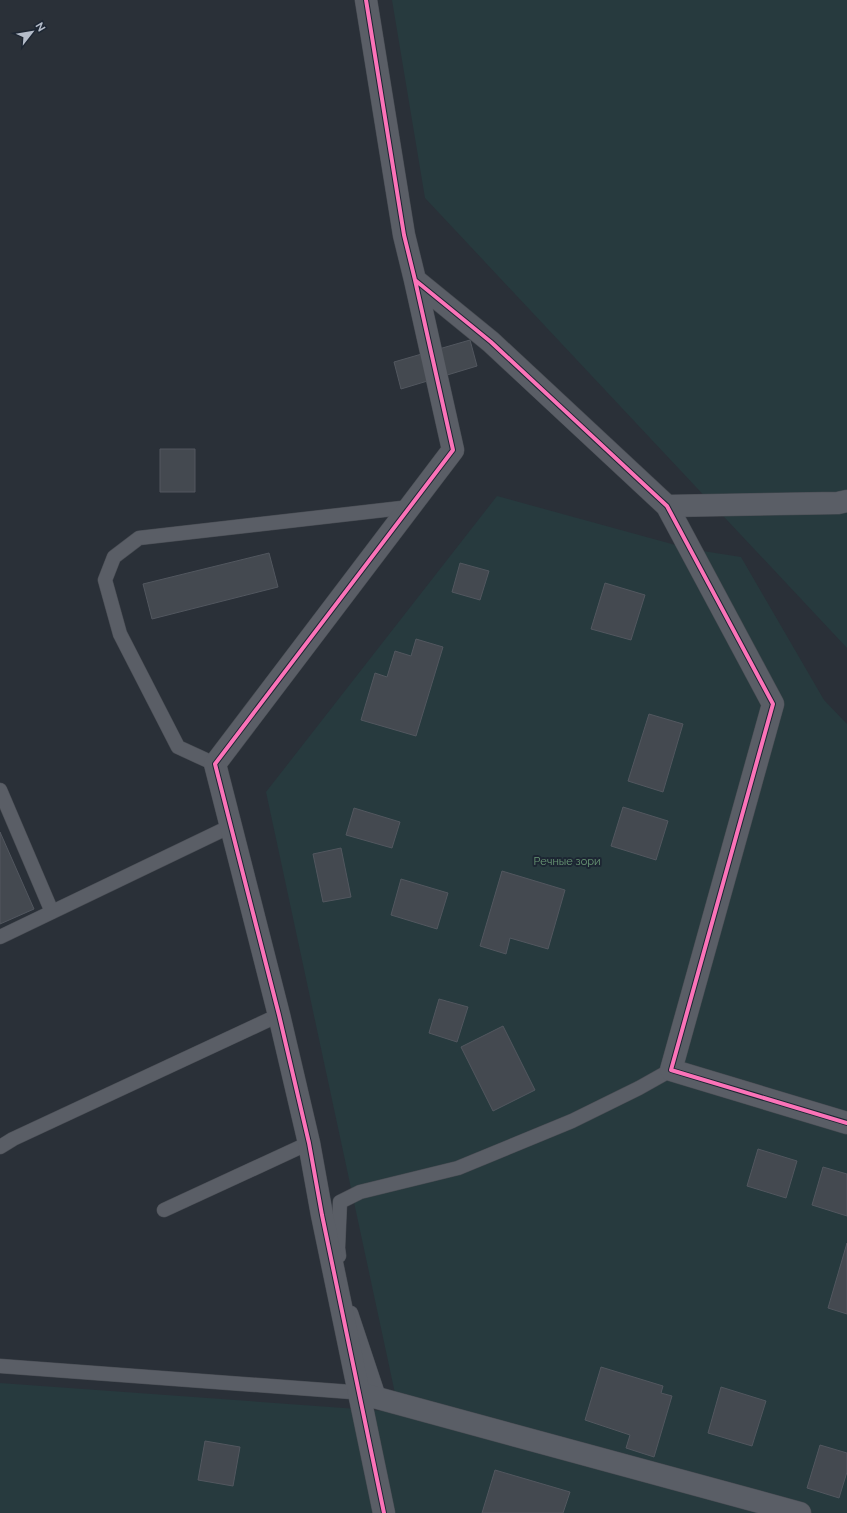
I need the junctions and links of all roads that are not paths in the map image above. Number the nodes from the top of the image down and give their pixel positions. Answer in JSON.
{"nodes":[{"id":1,"x":366,"y":0,"type":"edge"},
{"id":2,"x":415,"y":280,"type":"junction"},
{"id":3,"x":847,"y":501,"type":"edge"},
{"id":4,"x":667,"y":506,"type":"junction"},
{"id":5,"x":410,"y":507,"type":"junction"},
{"id":6,"x":215,"y":764,"type":"junction"},
{"id":7,"x":0,"y":790,"type":"edge"},
{"id":8,"x":231,"y":826,"type":"junction"},
{"id":9,"x":52,"y":912,"type":"junction"},
{"id":10,"x":0,"y":937,"type":"edge"},
{"id":11,"x":278,"y":1015,"type":"junction"},
{"id":12,"x":671,"y":1070,"type":"junction"},
{"id":13,"x":847,"y":1123,"type":"edge"},
{"id":14,"x":309,"y":1143,"type":"junction"},
{"id":15,"x":0,"y":1147,"type":"edge"},
{"id":16,"x":164,"y":1210,"type":"dead end"},
{"id":17,"x":0,"y":1366,"type":"edge"},
{"id":18,"x":359,"y":1393,"type":"junction"},
{"id":19,"x":384,"y":1513,"type":"edge"},
{"id":20,"x":800,"y":1513,"type":"edge"}],
"edges":[{"from":1,"to":2,"type":"street"},
{"from":2,"to":4,"type":"street"},
{"from":2,"to":5,"type":"street"},
{"from":3,"to":4,"type":"street"},
{"from":4,"to":12,"type":"street"},
{"from":5,"to":6,"type":"street"},
{"from":5,"to":6,"type":"lane"},
{"from":6,"to":8,"type":"street"},
{"from":7,"to":9,"type":"lane"},
{"from":8,"to":9,"type":"lane"},
{"from":8,"to":11,"type":"street"},
{"from":9,"to":10,"type":"lane"},
{"from":11,"to":14,"type":"street"},
{"from":11,"to":15,"type":"lane"},
{"from":12,"to":13,"type":"street"},
{"from":12,"to":18,"type":"lane"},
{"from":14,"to":16,"type":"lane"},
{"from":14,"to":18,"type":"street"},
{"from":17,"to":18,"type":"lane"},
{"from":18,"to":19,"type":"street"},
{"from":18,"to":20,"type":"street"}]}
